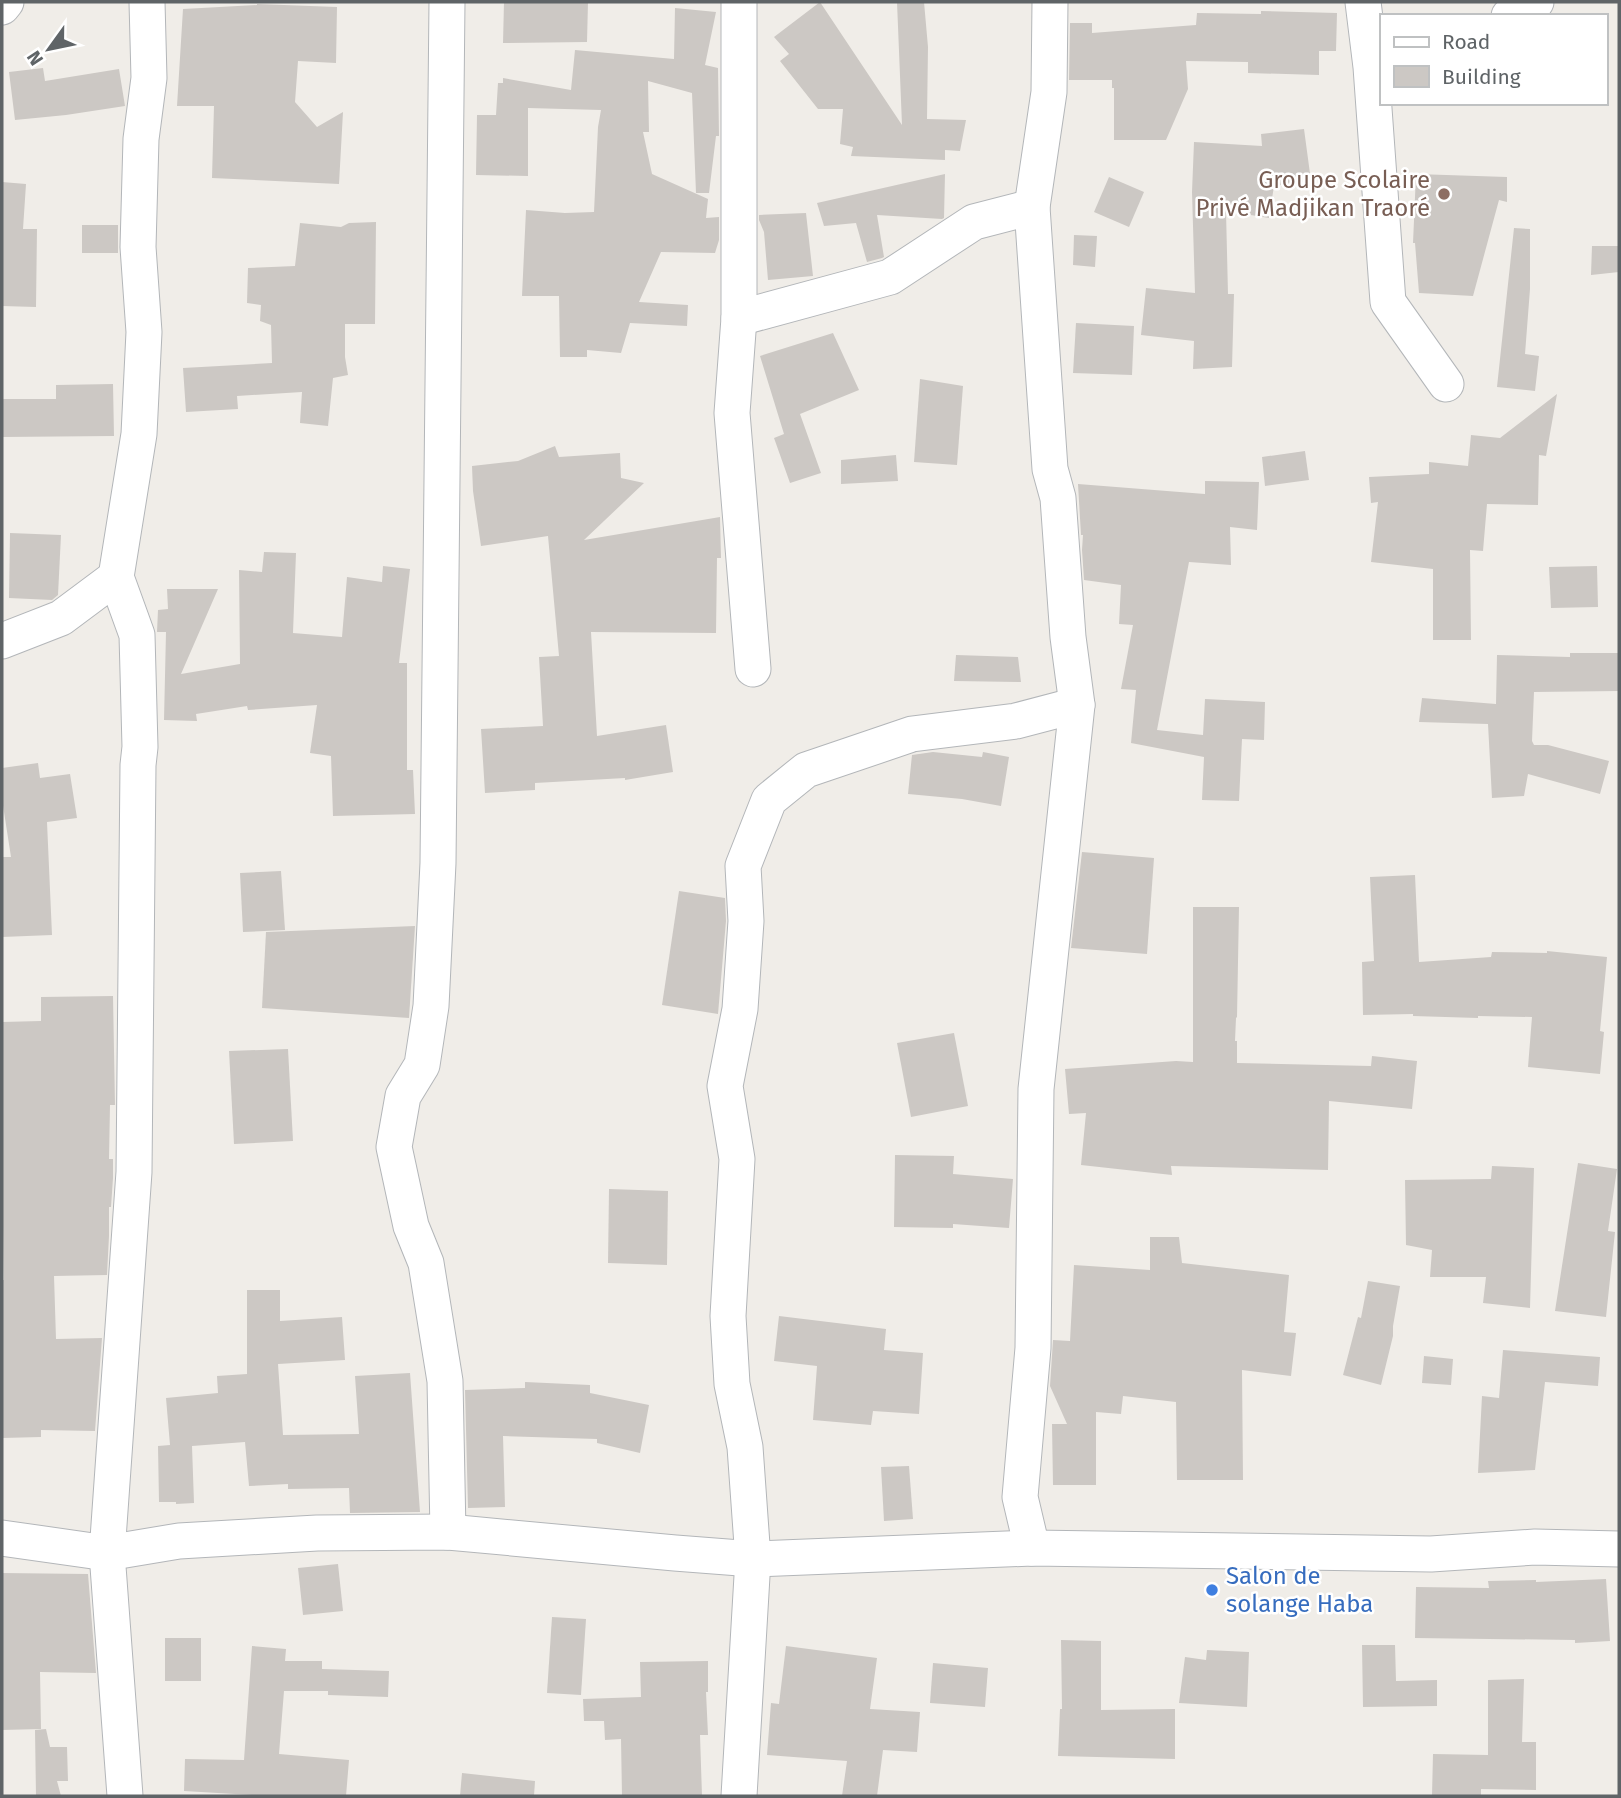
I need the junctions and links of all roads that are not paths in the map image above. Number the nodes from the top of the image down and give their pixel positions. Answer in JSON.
{"nodes":[{"id":1,"x":6,"y":2,"type":"edge"},
{"id":2,"x":147,"y":2,"type":"edge"},
{"id":3,"x":447,"y":2,"type":"edge"},
{"id":4,"x":739,"y":2,"type":"edge"},
{"id":5,"x":1050,"y":2,"type":"edge"},
{"id":6,"x":1363,"y":2,"type":"edge"},
{"id":7,"x":1536,"y":2,"type":"edge"},
{"id":8,"x":2,"y":7,"type":"edge"},
{"id":9,"x":1513,"y":14,"type":"edge"},
{"id":10,"x":1376,"y":64,"type":"edge"},
{"id":11,"x":1032,"y":207,"type":"junction"},
{"id":12,"x":739,"y":317,"type":"junction"},
{"id":13,"x":1446,"y":384,"type":"dead end"},
{"id":14,"x":116,"y":577,"type":"junction"},
{"id":15,"x":2,"y":641,"type":"edge"},
{"id":16,"x":753,"y":669,"type":"dead end"},
{"id":17,"x":1077,"y":705,"type":"junction"},
{"id":18,"x":448,"y":1532,"type":"junction"},
{"id":19,"x":2,"y":1538,"type":"edge"},
{"id":20,"x":1031,"y":1548,"type":"junction"},
{"id":21,"x":1619,"y":1549,"type":"edge"},
{"id":22,"x":107,"y":1553,"type":"junction"},
{"id":23,"x":753,"y":1559,"type":"junction"},
{"id":24,"x":125,"y":1796,"type":"edge"},
{"id":25,"x":740,"y":1796,"type":"edge"}],
"edges":[{"from":1,"to":8,"type":"street"},
{"from":2,"to":14,"type":"street"},
{"from":3,"to":18,"type":"street"},
{"from":4,"to":12,"type":"street"},
{"from":5,"to":11,"type":"street"},
{"from":6,"to":10,"type":"street"},
{"from":7,"to":9,"type":"street"},
{"from":10,"to":13,"type":"street"},
{"from":11,"to":12,"type":"street"},
{"from":11,"to":17,"type":"street"},
{"from":12,"to":16,"type":"street"},
{"from":14,"to":15,"type":"street"},
{"from":14,"to":22,"type":"street"},
{"from":17,"to":20,"type":"street"},
{"from":17,"to":23,"type":"street"},
{"from":18,"to":22,"type":"street"},
{"from":18,"to":23,"type":"street"},
{"from":19,"to":22,"type":"street"},
{"from":20,"to":21,"type":"street"},
{"from":20,"to":23,"type":"street"},
{"from":22,"to":24,"type":"street"},
{"from":23,"to":25,"type":"street"}]}
